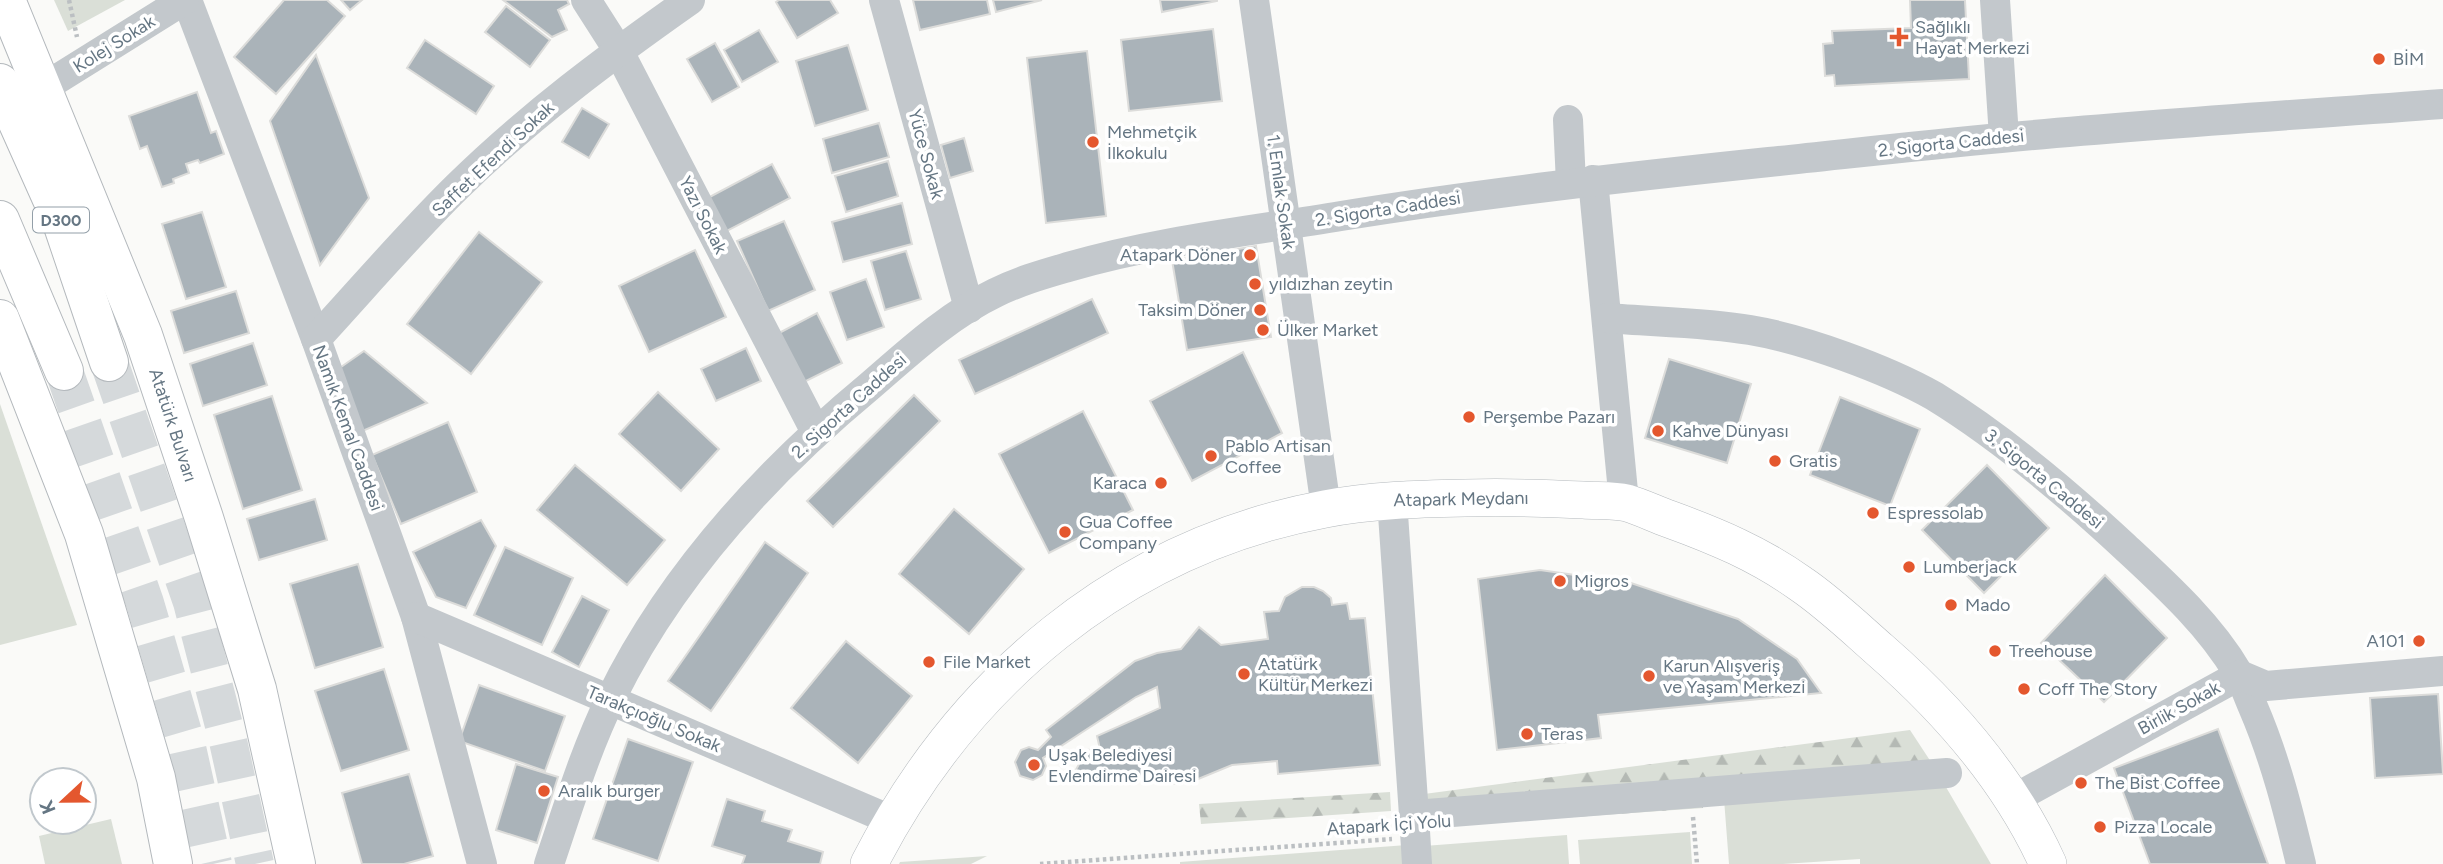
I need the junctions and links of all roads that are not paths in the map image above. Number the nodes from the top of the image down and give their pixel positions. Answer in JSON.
{"nodes":[{"id":1,"x":6,"y":0,"type":"edge"},
{"id":2,"x":186,"y":0,"type":"edge"},
{"id":3,"x":586,"y":0,"type":"edge"},
{"id":4,"x":690,"y":0,"type":"edge"},
{"id":5,"x":884,"y":0,"type":"edge"},
{"id":6,"x":1254,"y":0,"type":"edge"},
{"id":7,"x":1995,"y":0,"type":"edge"},
{"id":8,"x":618,"y":51,"type":"junction"},
{"id":9,"x":0,"y":83,"type":"edge"},
{"id":10,"x":43,"y":88,"type":"junction"},
{"id":11,"x":2443,"y":104,"type":"edge"},
{"id":12,"x":1568,"y":120,"type":"dead end"},
{"id":13,"x":2004,"y":137,"type":"junction"},
{"id":14,"x":1582,"y":181,"type":"junction"},
{"id":15,"x":0,"y":220,"type":"edge"},
{"id":16,"x":1286,"y":225,"type":"junction"},
{"id":17,"x":969,"y":308,"type":"junction"},
{"id":18,"x":1607,"y":318,"type":"junction"},
{"id":19,"x":0,"y":319,"type":"edge"},
{"id":20,"x":316,"y":339,"type":"junction"},
{"id":21,"x":109,"y":362,"type":"tunnel mouth"},
{"id":22,"x":64,"y":370,"type":"tunnel mouth"},
{"id":23,"x":816,"y":432,"type":"junction"},
{"id":24,"x":1391,"y":500,"type":"junction"},
{"id":25,"x":1624,"y":502,"type":"junction"},
{"id":26,"x":1326,"y":508,"type":"junction"},
{"id":27,"x":416,"y":617,"type":"junction"},
{"id":28,"x":2443,"y":671,"type":"edge"},
{"id":29,"x":2240,"y":675,"type":"junction"},
{"id":30,"x":610,"y":700,"type":"junction"},
{"id":31,"x":1947,"y":773,"type":"dead end"},
{"id":32,"x":2012,"y":800,"type":"junction"},
{"id":33,"x":891,"y":820,"type":"junction"},
{"id":34,"x":1416,"y":839,"type":"edge"},
{"id":35,"x":173,"y":864,"type":"edge"},
{"id":36,"x":296,"y":864,"type":"edge"},
{"id":37,"x":482,"y":864,"type":"edge"},
{"id":38,"x":549,"y":864,"type":"edge"},
{"id":39,"x":869,"y":864,"type":"edge"},
{"id":40,"x":2048,"y":864,"type":"edge"},
{"id":41,"x":2301,"y":864,"type":"edge"}],
"edges":[{"from":1,"to":10,"type":"highway","name":"Atatürk Bulvarı"},
{"from":2,"to":10,"type":"street","name":"Kolej Sokak"},
{"from":2,"to":20,"type":"street","name":"Namık Kemal Caddesi"},
{"from":3,"to":8,"type":"street","name":"Yazı Sokak"},
{"from":4,"to":8,"type":"street","name":"Saffet Efendi Sokak"},
{"from":5,"to":17,"type":"street","name":"Yüce Sokak"},
{"from":6,"to":16,"type":"street","name":"1. Emlak Sokak"},
{"from":7,"to":13,"type":"street"},
{"from":8,"to":20,"type":"street","name":"Saffet Efendi Sokak"},
{"from":8,"to":23,"type":"street","name":"Yazı Sokak"},
{"from":9,"to":21,"type":"highway","number":"D300"},
{"from":10,"to":36,"type":"highway","name":"Atatürk Bulvarı"},
{"from":11,"to":13,"type":"street","name":"2. Sigorta Caddesi"},
{"from":12,"to":14,"type":"street"},
{"from":13,"to":14,"type":"street","name":"2. Sigorta Caddesi"},
{"from":14,"to":16,"type":"street","name":"2. Sigorta Caddesi"},
{"from":14,"to":18,"type":"street"},
{"from":15,"to":22,"type":"highway","number":"D300"},
{"from":16,"to":17,"type":"street","name":"2. Sigorta Caddesi"},
{"from":16,"to":26,"type":"street","name":"1. Emlak Sokak"},
{"from":17,"to":23,"type":"street","name":"2. Sigorta Caddesi"},
{"from":18,"to":25,"type":"street"},
{"from":18,"to":29,"type":"street","name":"3. Sigorta Caddesi"},
{"from":19,"to":35,"type":"highway"},
{"from":20,"to":27,"type":"street","name":"Namık Kemal Caddesi"},
{"from":23,"to":30,"type":"street","name":"2. Sigorta Caddesi"},
{"from":24,"to":25,"type":"main road","name":"Atapark Meydanı"},
{"from":24,"to":26,"type":"main road","name":"Atapark Meydanı"},
{"from":24,"to":34,"type":"street"},
{"from":25,"to":32,"type":"main road","name":"Atapark Meydanı"},
{"from":26,"to":33,"type":"main road","name":"Atapark Meydanı"},
{"from":27,"to":30,"type":"street","name":"Tarakçıoğlu Sokak"},
{"from":27,"to":37,"type":"street","name":"Namık Kemal Caddesi"},
{"from":28,"to":29,"type":"street","name":"Birlik Sokak"},
{"from":29,"to":32,"type":"street","name":"Birlik Sokak"},
{"from":29,"to":41,"type":"street","name":"3. Sigorta Caddesi"},
{"from":30,"to":33,"type":"street","name":"Tarakçıoğlu Sokak"},
{"from":30,"to":38,"type":"street","name":"2. Sigorta Caddesi"},
{"from":31,"to":34,"type":"street"},
{"from":32,"to":40,"type":"main road","name":"Atapark Meydanı"},
{"from":33,"to":39,"type":"main road","name":"Atapark Meydanı"}]}
